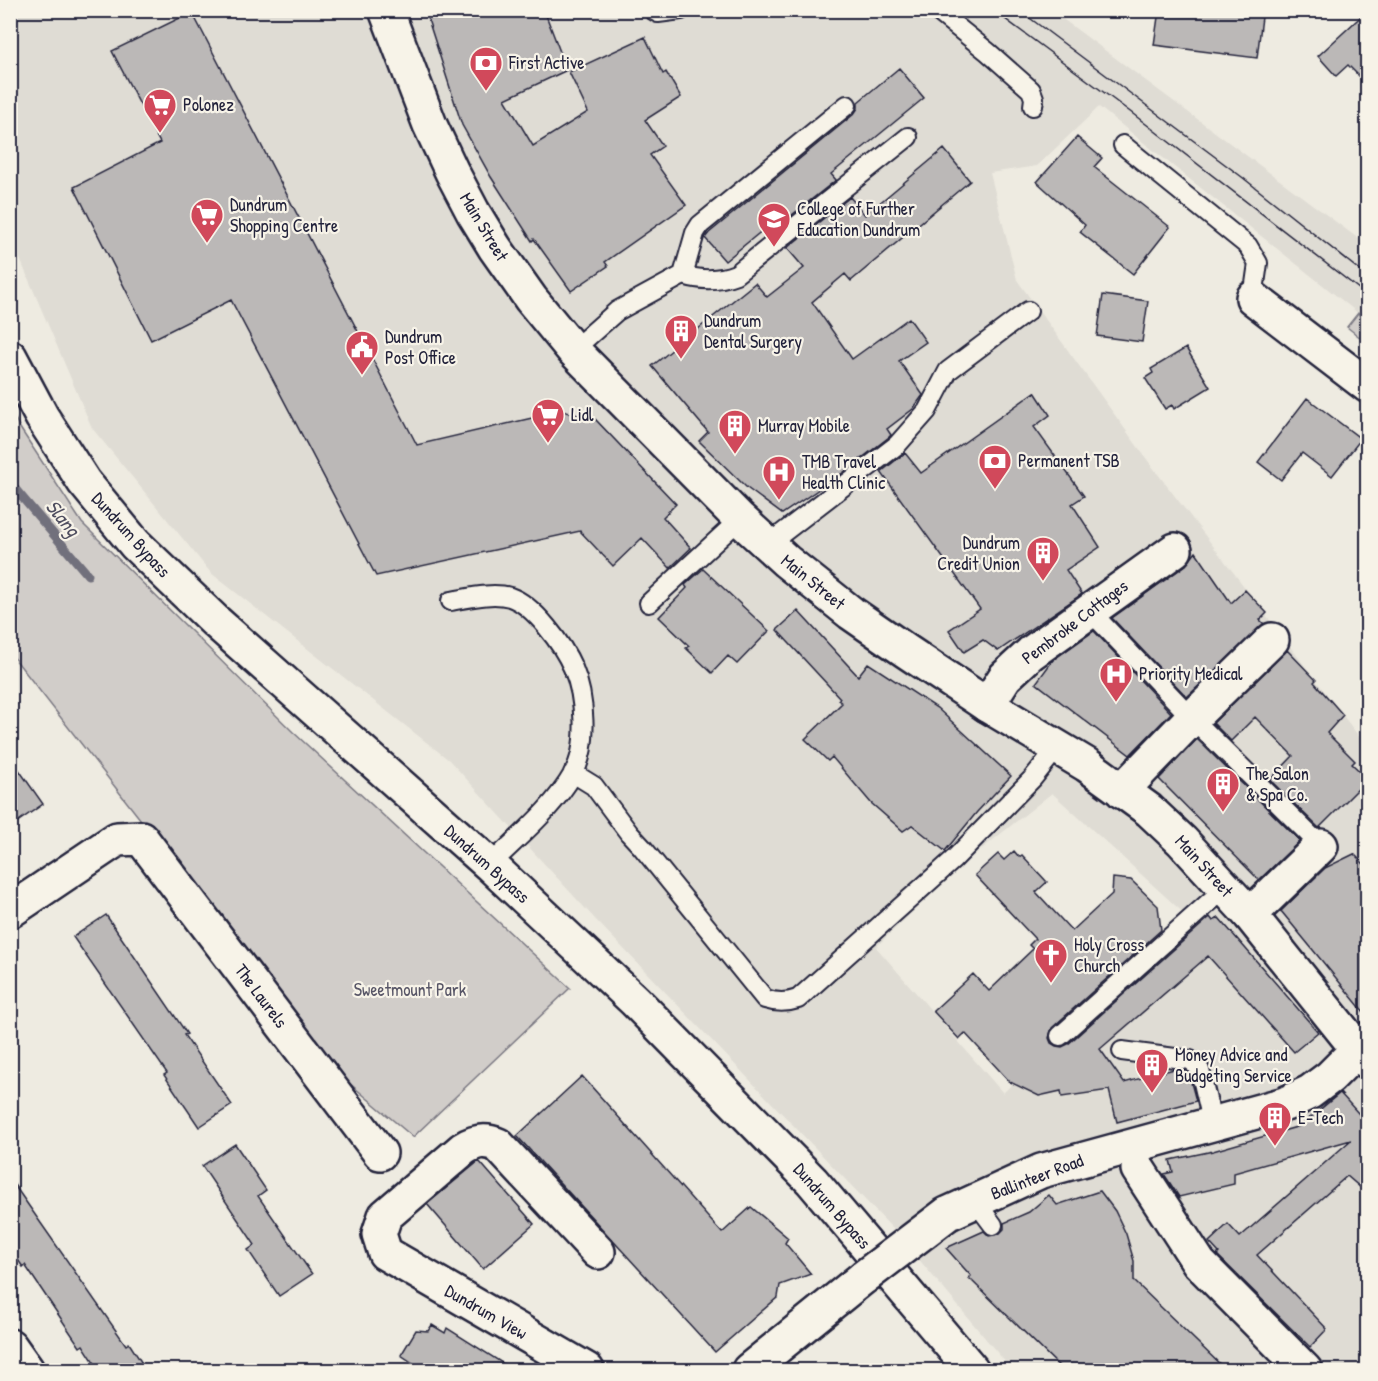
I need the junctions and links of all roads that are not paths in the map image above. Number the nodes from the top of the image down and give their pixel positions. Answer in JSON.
{"nodes":[{"id":1,"x":386,"y":10,"type":"edge"},
{"id":2,"x":654,"y":10,"type":"edge"},
{"id":3,"x":681,"y":10,"type":"edge"},
{"id":4,"x":936,"y":10,"type":"edge"},
{"id":5,"x":847,"y":105,"type":"dead end"},
{"id":6,"x":1033,"y":106,"type":"dead end"},
{"id":7,"x":908,"y":137,"type":"dead end"},
{"id":8,"x":1123,"y":145,"type":"dead end"},
{"id":9,"x":683,"y":275,"type":"junction"},
{"id":10,"x":1252,"y":298,"type":"joint"},
{"id":11,"x":1028,"y":311,"type":"dead end"},
{"id":12,"x":573,"y":350,"type":"junction"},
{"id":13,"x":10,"y":357,"type":"edge"},
{"id":14,"x":1368,"y":386,"type":"edge"},
{"id":15,"x":740,"y":519,"type":"junction"},
{"id":16,"x":767,"y":545,"type":"junction"},
{"id":17,"x":1175,"y":549,"type":"dead end"},
{"id":18,"x":451,"y":601,"type":"dead end"},
{"id":19,"x":650,"y":603,"type":"dead end"},
{"id":20,"x":1089,"y":610,"type":"junction"},
{"id":21,"x":1272,"y":640,"type":"dead end"},
{"id":22,"x":987,"y":705,"type":"junction"},
{"id":23,"x":1192,"y":718,"type":"junction"},
{"id":24,"x":1062,"y":742,"type":"junction"},
{"id":25,"x":573,"y":773,"type":"junction"},
{"id":26,"x":1123,"y":792,"type":"junction"},
{"id":27,"x":1321,"y":846,"type":"joint"},
{"id":28,"x":490,"y":865,"type":"junction"},
{"id":29,"x":1224,"y":889,"type":"junction"},
{"id":30,"x":10,"y":911,"type":"edge"},
{"id":31,"x":1250,"y":915,"type":"junction"},
{"id":32,"x":1060,"y":1035,"type":"dead end"},
{"id":33,"x":1364,"y":1050,"type":"edge"},
{"id":34,"x":1122,"y":1051,"type":"dead end"},
{"id":35,"x":1213,"y":1125,"type":"junction"},
{"id":36,"x":380,"y":1153,"type":"dead end"},
{"id":37,"x":1138,"y":1169,"type":"dead end"},
{"id":38,"x":598,"y":1252,"type":"dead end"},
{"id":39,"x":10,"y":1346,"type":"edge"},
{"id":40,"x":27,"y":1371,"type":"edge"},
{"id":41,"x":587,"y":1371,"type":"edge"},
{"id":42,"x":748,"y":1371,"type":"edge"},
{"id":43,"x":972,"y":1371,"type":"edge"},
{"id":44,"x":1305,"y":1371,"type":"edge"}],
"edges":[{"from":1,"to":12,"type":"street","name":"Main Street"},
{"from":2,"to":3,"type":"lane"},
{"from":4,"to":6,"type":"lane"},
{"from":5,"to":9,"type":"lane"},
{"from":7,"to":9,"type":"lane"},
{"from":8,"to":10,"type":"lane"},
{"from":9,"to":12,"type":"lane"},
{"from":10,"to":14,"type":"street"},
{"from":11,"to":16,"type":"lane"},
{"from":12,"to":15,"type":"street","name":"Main Street"},
{"from":13,"to":28,"type":"street","name":"Dundrum Bypass"},
{"from":15,"to":16,"type":"street","name":"Main Street"},
{"from":15,"to":19,"type":"lane"},
{"from":16,"to":22,"type":"street","name":"Main Street"},
{"from":17,"to":20,"type":"street","name":"Pembroke Cottages"},
{"from":18,"to":25,"type":"lane"},
{"from":20,"to":22,"type":"street","name":"Pembroke Cottages"},
{"from":20,"to":23,"type":"lane"},
{"from":21,"to":23,"type":"street"},
{"from":22,"to":24,"type":"street","name":"Main Street"},
{"from":23,"to":26,"type":"street"},
{"from":23,"to":27,"type":"lane"},
{"from":24,"to":25,"type":"lane"},
{"from":24,"to":26,"type":"street","name":"Main Street"},
{"from":25,"to":28,"type":"lane"},
{"from":26,"to":29,"type":"street","name":"Main Street"},
{"from":27,"to":31,"type":"street"},
{"from":28,"to":43,"type":"street","name":"Dundrum Bypass"},
{"from":29,"to":31,"type":"street","name":"Main Street"},
{"from":29,"to":32,"type":"lane"},
{"from":30,"to":36,"type":"street","name":"The Laurels"},
{"from":31,"to":33,"type":"street","name":"Main Street"},
{"from":33,"to":35,"type":"street","name":"Ballinteer Road"},
{"from":34,"to":35,"type":"lane"},
{"from":35,"to":42,"type":"street","name":"Ballinteer Road","bridge":true},
{"from":37,"to":44,"type":"street"},
{"from":38,"to":41,"type":"street","name":"Dundrum View"},
{"from":39,"to":40,"type":"street"}]}
